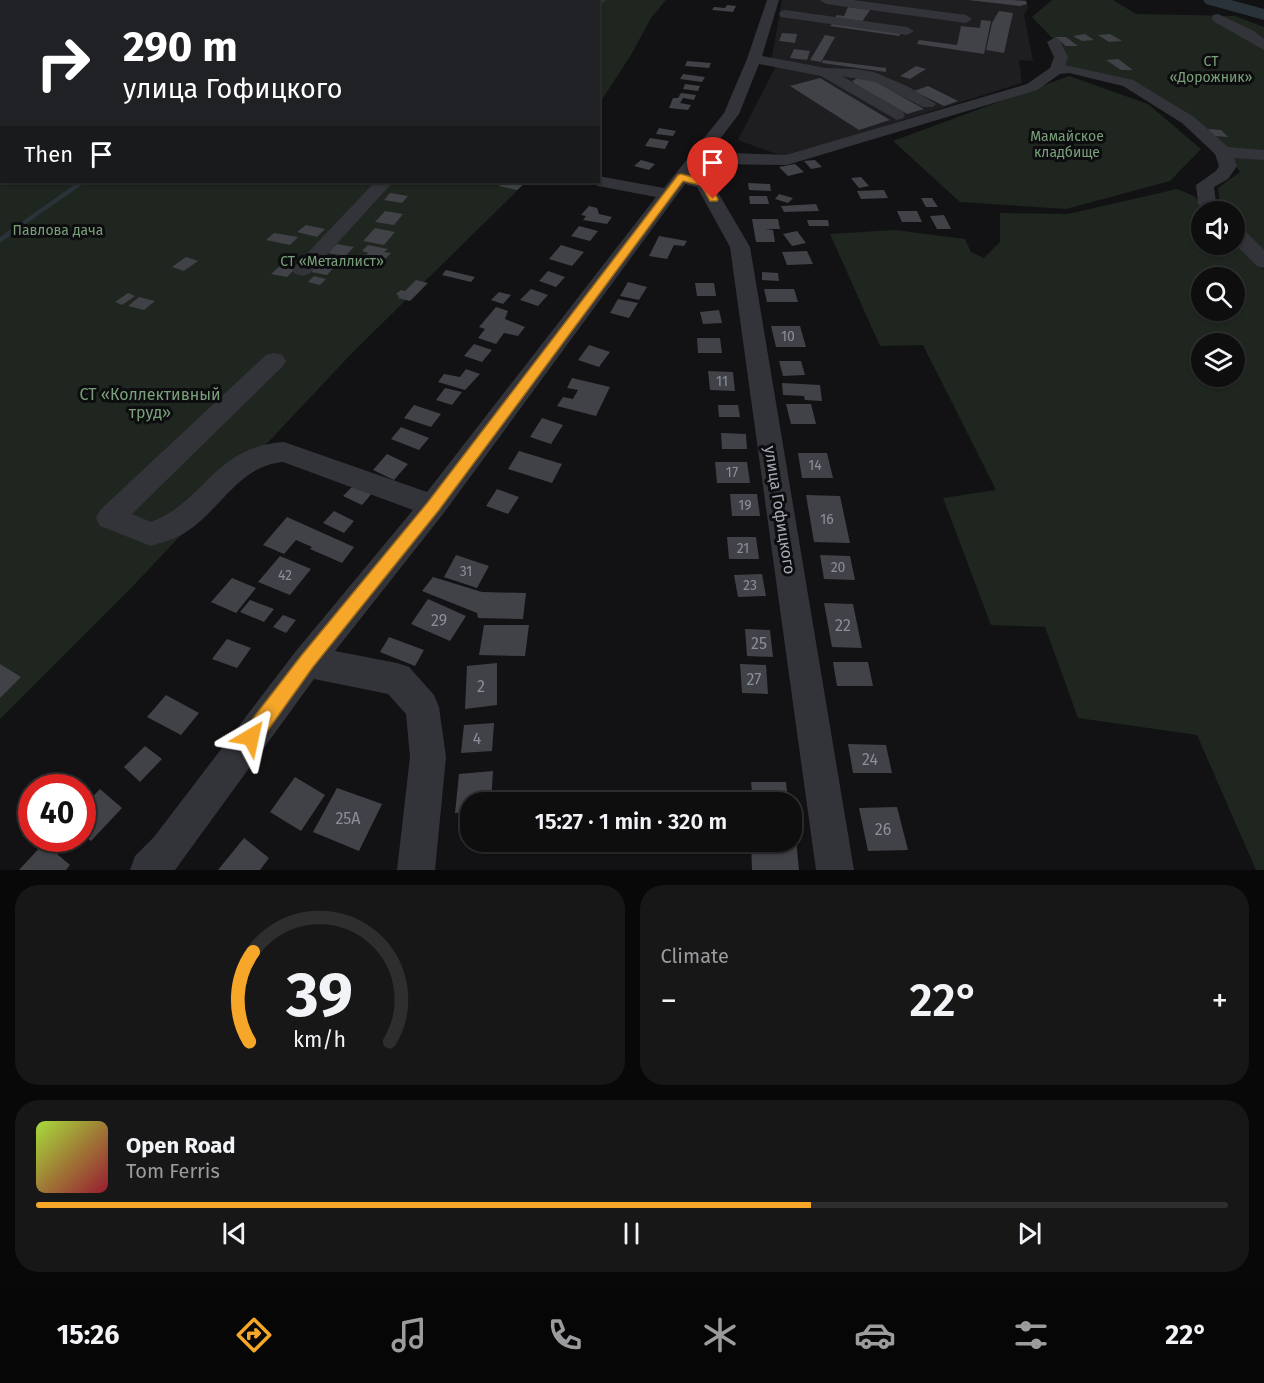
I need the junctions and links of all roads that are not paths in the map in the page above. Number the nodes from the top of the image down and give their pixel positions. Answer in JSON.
{"nodes":[{"id":1,"x":793,"y":0,"type":"edge"},
{"id":2,"x":826,"y":0,"type":"edge"},
{"id":3,"x":779,"y":7,"type":"edge"},
{"id":4,"x":1218,"y":18,"type":"dead end"},
{"id":5,"x":966,"y":19,"type":"dead end"},
{"id":6,"x":907,"y":31,"type":"dead end"},
{"id":7,"x":1054,"y":42,"type":"dead end"},
{"id":8,"x":1264,"y":46,"type":"edge"},
{"id":9,"x":754,"y":59,"type":"junction"},
{"id":10,"x":1056,"y":70,"type":"junction"},
{"id":11,"x":825,"y":72,"type":"junction"},
{"id":12,"x":928,"y":104,"type":"dead end"},
{"id":13,"x":897,"y":115,"type":"dead end"},
{"id":14,"x":1223,"y":152,"type":"junction"},
{"id":15,"x":1264,"y":154,"type":"edge"},
{"id":16,"x":699,"y":155,"type":"junction"},
{"id":17,"x":600,"y":181,"type":"edge"},
{"id":18,"x":383,"y":183,"type":"edge"},
{"id":19,"x":674,"y":186,"type":"junction"},
{"id":20,"x":1207,"y":201,"type":"edge"},
{"id":21,"x":1245,"y":242,"type":"edge"},
{"id":22,"x":1264,"y":262,"type":"edge"},
{"id":23,"x":302,"y":270,"type":"dead end"},
{"id":24,"x":274,"y":361,"type":"dead end"},
{"id":25,"x":433,"y":506,"type":"junction"},
{"id":26,"x":307,"y":662,"type":"junction"},
{"id":27,"x":149,"y":870,"type":"edge"},
{"id":28,"x":416,"y":870,"type":"edge"},
{"id":29,"x":835,"y":870,"type":"edge"}],
"edges":[{"from":1,"to":3,"type":"street"},
{"from":2,"to":5,"type":"street"},
{"from":3,"to":6,"type":"street"},
{"from":3,"to":9,"type":"street"},
{"from":4,"to":8,"type":"street"},
{"from":7,"to":10,"type":"street"},
{"from":9,"to":11,"type":"street"},
{"from":9,"to":16,"type":"street"},
{"from":10,"to":14,"type":"street"},
{"from":10,"to":16,"type":"street"},
{"from":11,"to":12,"type":"street"},
{"from":11,"to":13,"type":"street"},
{"from":14,"to":15,"type":"street"},
{"from":14,"to":20,"type":"street"},
{"from":16,"to":19,"type":"street"},
{"from":17,"to":19,"type":"street","name":"улица Гофицкого"},
{"from":18,"to":23,"type":"street"},
{"from":19,"to":25,"type":"street"},
{"from":19,"to":29,"type":"street","name":"улица Гофицкого"},
{"from":21,"to":22,"type":"street"},
{"from":24,"to":25,"type":"street"},
{"from":25,"to":26,"type":"street"},
{"from":26,"to":27,"type":"street"},
{"from":26,"to":28,"type":"street"}]}
